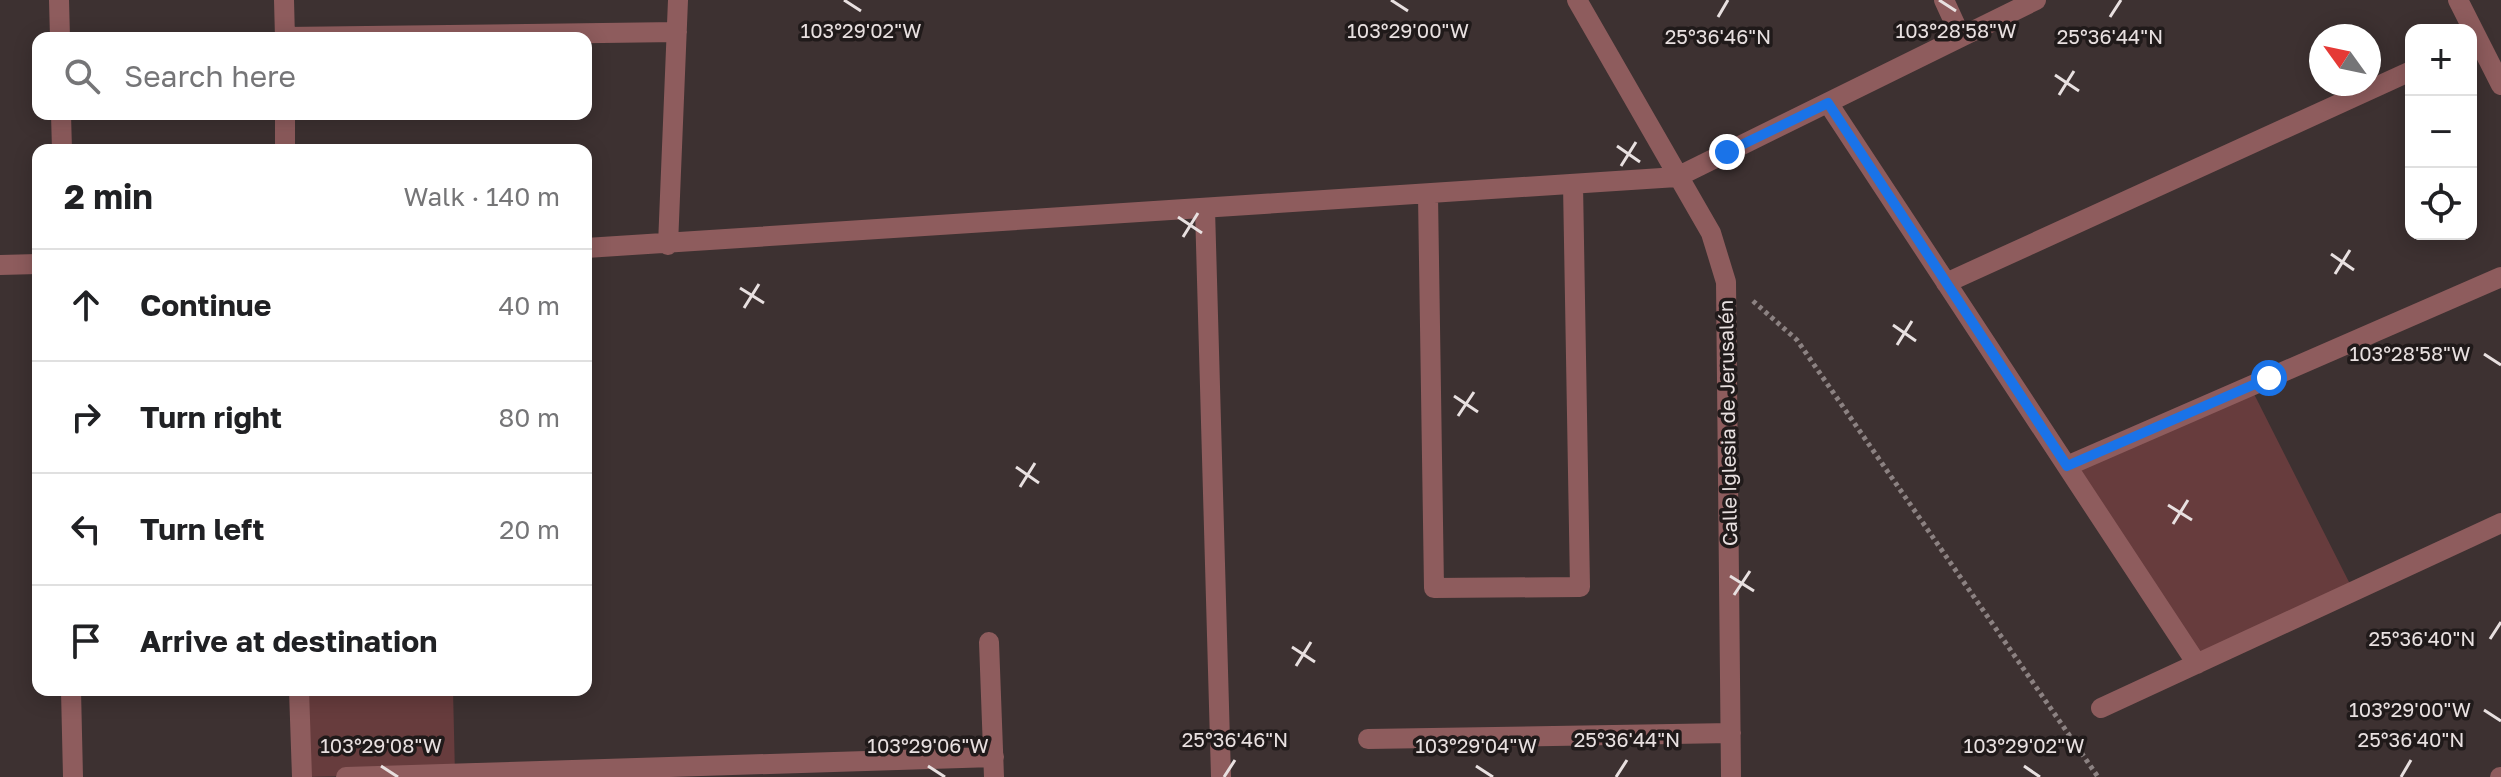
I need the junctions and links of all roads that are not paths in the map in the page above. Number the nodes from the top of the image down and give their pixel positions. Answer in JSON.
{"nodes":[{"id":1,"x":59,"y":0,"type":"edge"},
{"id":2,"x":284,"y":0,"type":"edge"},
{"id":3,"x":678,"y":0,"type":"edge"},
{"id":4,"x":1577,"y":0,"type":"edge"},
{"id":5,"x":1944,"y":0,"type":"edge"},
{"id":6,"x":2036,"y":0,"type":"edge"},
{"id":7,"x":2458,"y":0,"type":"edge"},
{"id":8,"x":2468,"y":24,"type":"edge"},
{"id":9,"x":60,"y":32,"type":"edge"},
{"id":10,"x":285,"y":32,"type":"edge"},
{"id":11,"x":677,"y":32,"type":"junction"},
{"id":12,"x":592,"y":33,"type":"edge"},
{"id":13,"x":1961,"y":37,"type":"junction"},
{"id":14,"x":2477,"y":45,"type":"edge"},
{"id":15,"x":2405,"y":74,"type":"edge"},
{"id":16,"x":2501,"y":85,"type":"edge"},
{"id":17,"x":1828,"y":103,"type":"junction"},
{"id":18,"x":61,"y":120,"type":"edge"},
{"id":19,"x":285,"y":120,"type":"edge"},
{"id":20,"x":62,"y":144,"type":"edge"},
{"id":21,"x":285,"y":144,"type":"edge"},
{"id":22,"x":1677,"y":177,"type":"junction"},
{"id":23,"x":1573,"y":184,"type":"junction"},
{"id":24,"x":1428,"y":195,"type":"junction"},
{"id":25,"x":1205,"y":209,"type":"junction"},
{"id":26,"x":668,"y":245,"type":"junction"},
{"id":27,"x":592,"y":248,"type":"edge"},
{"id":28,"x":32,"y":264,"type":"edge"},
{"id":29,"x":0,"y":265,"type":"edge"},
{"id":30,"x":2501,"y":277,"type":"edge"},
{"id":31,"x":1946,"y":283,"type":"junction"},
{"id":32,"x":2067,"y":466,"type":"junction"},
{"id":33,"x":2501,"y":523,"type":"edge"},
{"id":34,"x":989,"y":642,"type":"dead end"},
{"id":35,"x":2197,"y":664,"type":"junction"},
{"id":36,"x":71,"y":696,"type":"edge"},
{"id":37,"x":299,"y":696,"type":"edge"},
{"id":38,"x":2101,"y":708,"type":"dead end"},
{"id":39,"x":1731,"y":733,"type":"junction"},
{"id":40,"x":1368,"y":739,"type":"dead end"},
{"id":41,"x":994,"y":767,"type":"edge"},
{"id":42,"x":769,"y":771,"type":"edge"},
{"id":43,"x":73,"y":777,"type":"edge"},
{"id":44,"x":302,"y":777,"type":"edge"},
{"id":45,"x":346,"y":777,"type":"edge"},
{"id":46,"x":1221,"y":777,"type":"edge"},
{"id":47,"x":1731,"y":777,"type":"edge"}],
"edges":[{"from":1,"to":9,"type":"street"},
{"from":2,"to":10,"type":"street"},
{"from":3,"to":11,"type":"street"},
{"from":4,"to":22,"type":"street","name":"Calle Iglesia de Jerusalén"},
{"from":5,"to":13,"type":"street"},
{"from":6,"to":13,"type":"street"},
{"from":7,"to":8,"type":"street"},
{"from":11,"to":12,"type":"street"},
{"from":11,"to":26,"type":"street"},
{"from":13,"to":17,"type":"street"},
{"from":14,"to":16,"type":"street"},
{"from":15,"to":31,"type":"street"},
{"from":17,"to":22,"type":"street"},
{"from":17,"to":31,"type":"street"},
{"from":18,"to":20,"type":"street"},
{"from":19,"to":21,"type":"street"},
{"from":22,"to":23,"type":"street"},
{"from":22,"to":39,"type":"street","name":"Calle Iglesia de Jerusalén"},
{"from":23,"to":24,"type":"street"},
{"from":23,"to":24,"type":"street"},
{"from":24,"to":25,"type":"street"},
{"from":25,"to":26,"type":"street"},
{"from":25,"to":46,"type":"street"},
{"from":26,"to":27,"type":"street"},
{"from":28,"to":29,"type":"street"},
{"from":30,"to":32,"type":"street"},
{"from":31,"to":32,"type":"street"},
{"from":32,"to":35,"type":"street"},
{"from":33,"to":35,"type":"street"},
{"from":34,"to":41,"type":"street"},
{"from":35,"to":38,"type":"street"},
{"from":36,"to":43,"type":"street"},
{"from":37,"to":44,"type":"street"},
{"from":39,"to":40,"type":"street"},
{"from":39,"to":47,"type":"street","name":"Calle Iglesia de Jerusalén"},
{"from":41,"to":42,"type":"street"},
{"from":42,"to":45,"type":"street"}]}
